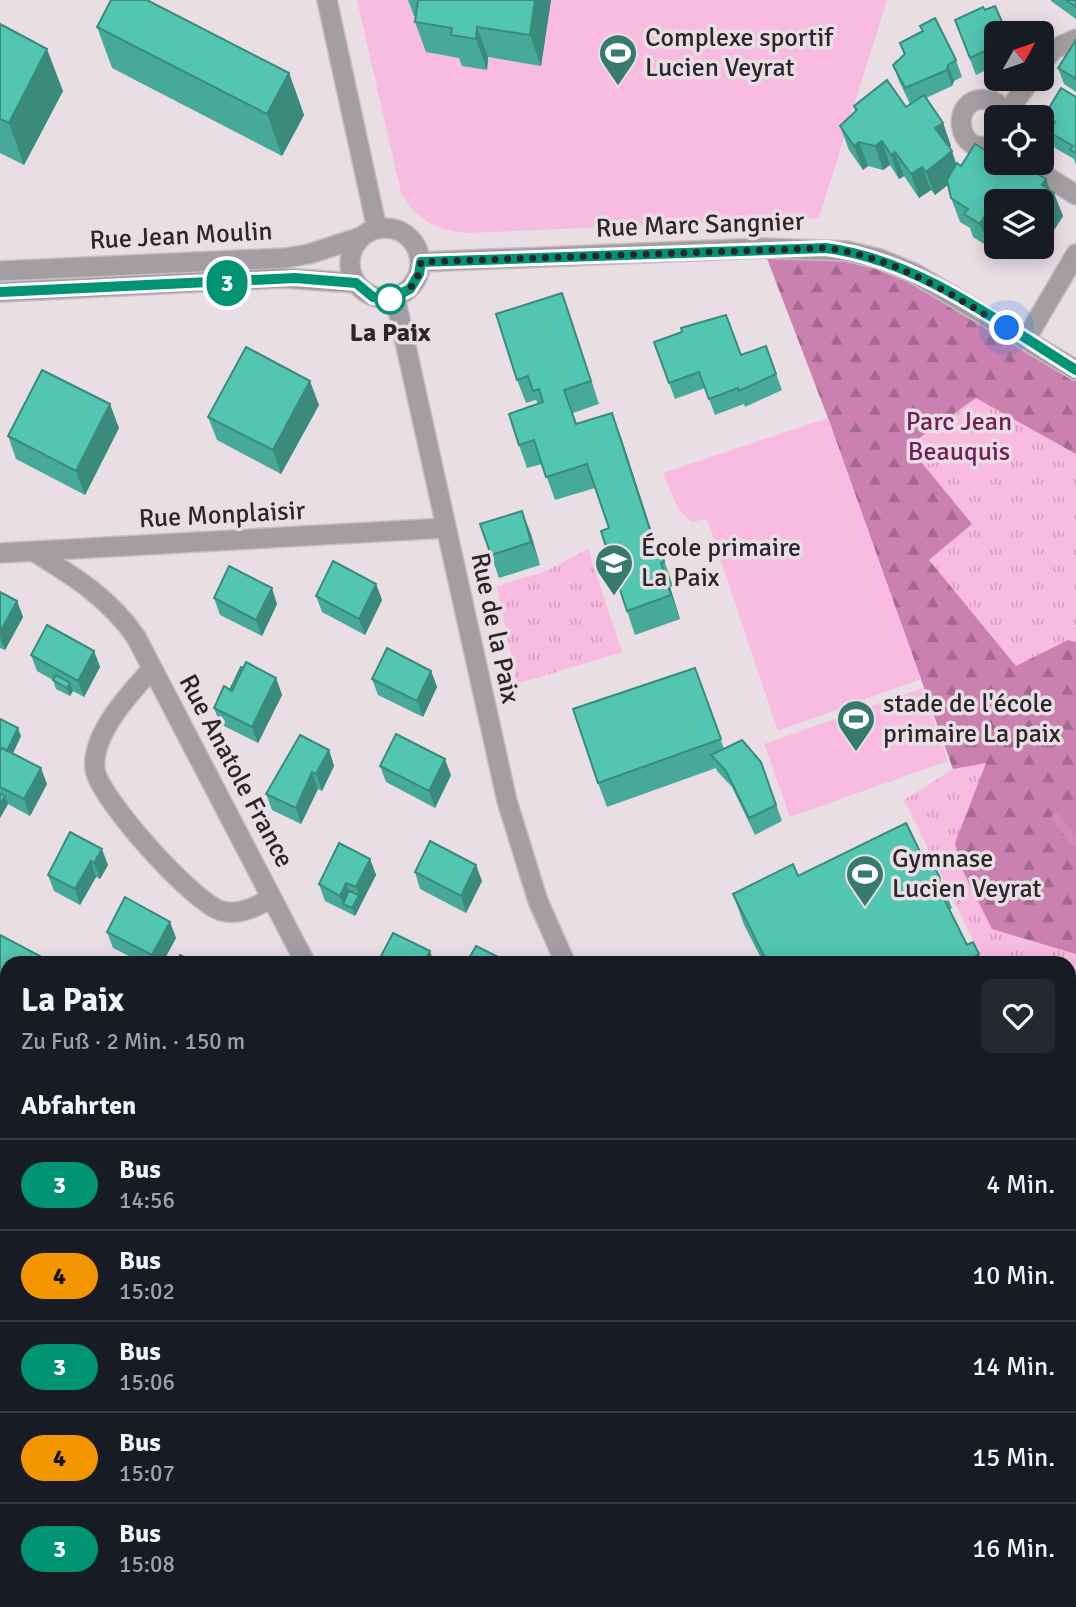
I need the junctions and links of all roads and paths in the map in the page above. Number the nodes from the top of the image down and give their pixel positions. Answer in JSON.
{"nodes":[{"id":1,"x":327,"y":0,"type":"edge"},
{"id":2,"x":1076,"y":39,"type":"edge"},
{"id":3,"x":1054,"y":49,"type":"edge"},
{"id":4,"x":998,"y":105,"type":"edge"},
{"id":5,"x":984,"y":146,"type":"edge"},
{"id":6,"x":1044,"y":175,"type":"edge"},
{"id":7,"x":1076,"y":195,"type":"edge"},
{"id":8,"x":369,"y":233,"type":"junction"},
{"id":9,"x":1076,"y":254,"type":"edge"},
{"id":10,"x":421,"y":262,"type":"junction"},
{"id":11,"x":0,"y":271,"type":"edge"},
{"id":12,"x":356,"y":283,"type":"junction"},
{"id":13,"x":0,"y":292,"type":"edge"},
{"id":14,"x":396,"y":298,"type":"junction"},
{"id":15,"x":1027,"y":339,"type":"junction"},
{"id":16,"x":1076,"y":369,"type":"edge"},
{"id":17,"x":446,"y":528,"type":"junction"},
{"id":18,"x":0,"y":553,"type":"edge"},
{"id":19,"x":36,"y":553,"type":"junction"},
{"id":20,"x":152,"y":669,"type":"junction"},
{"id":21,"x":272,"y":898,"type":"junction"},
{"id":22,"x":302,"y":956,"type":"edge"},
{"id":23,"x":562,"y":956,"type":"edge"}],
"edges":[{"from":1,"to":8,"type":"street"},
{"from":2,"to":3,"type":"street"},
{"from":4,"to":5,"type":"street"},
{"from":6,"to":7,"type":"street"},
{"from":8,"to":10,"type":"street"},
{"from":8,"to":11,"type":"street","name":"Rue Jean Moulin"},
{"from":8,"to":12,"type":"street"},
{"from":9,"to":15,"type":"street"},
{"from":10,"to":14,"type":"street"},
{"from":10,"to":15,"type":"street","name":"Rue Marc Sangnier"},
{"from":12,"to":13,"type":"street","name":"Rue Jean Moulin"},
{"from":12,"to":14,"type":"street"},
{"from":14,"to":17,"type":"street","name":"Rue de la Paix"},
{"from":15,"to":16,"type":"street","name":"Rue Marc Sangnier"},
{"from":17,"to":19,"type":"street","name":"Rue Monplaisir"},
{"from":17,"to":23,"type":"street","name":"Rue de la Paix"},
{"from":18,"to":19,"type":"street","name":"Rue Monplaisir"},
{"from":19,"to":20,"type":"street","name":"Rue Anatole France"},
{"from":20,"to":21,"type":"street","name":"Rue Anatole France"},
{"from":20,"to":21,"type":"street","name":"Rue Anatole France"},
{"from":21,"to":22,"type":"street","name":"Rue Anatole France"}]}
